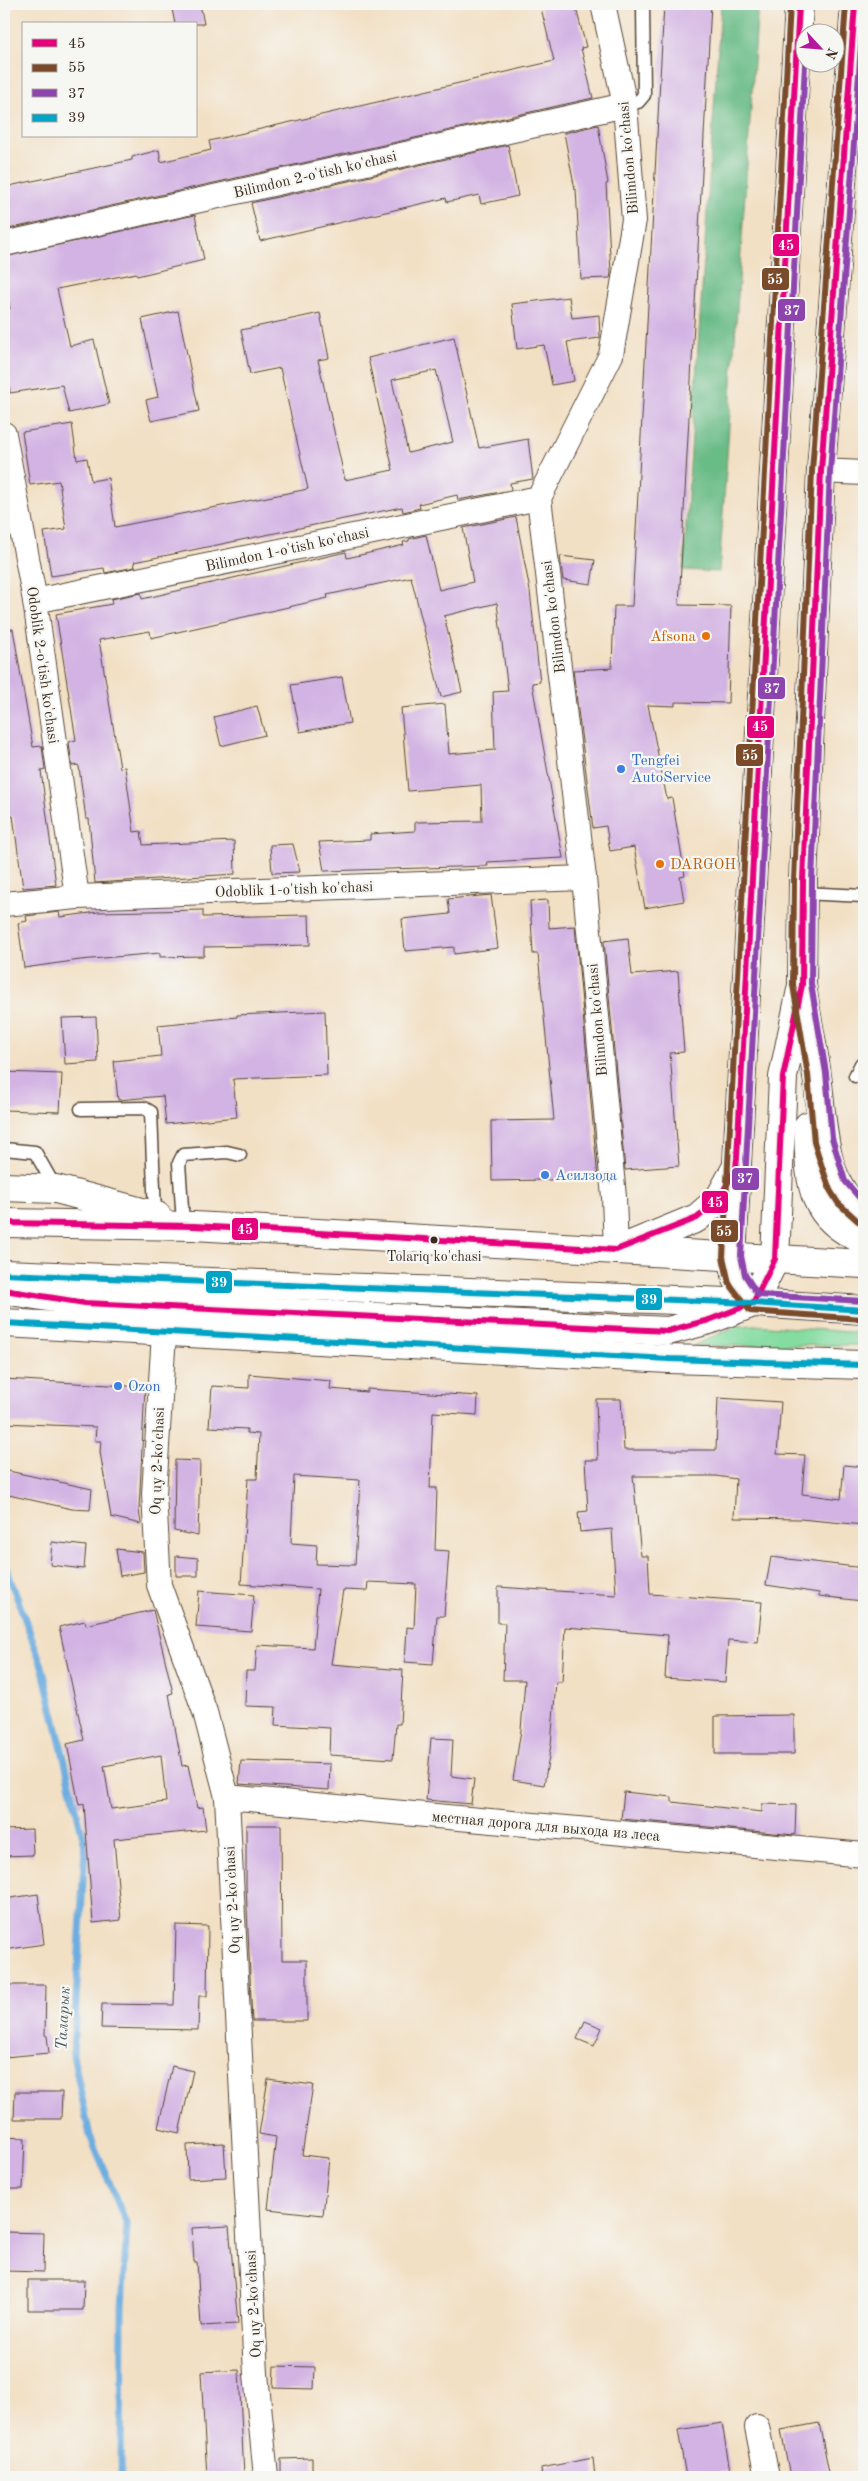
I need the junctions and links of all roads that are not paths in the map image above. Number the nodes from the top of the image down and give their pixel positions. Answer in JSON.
{"nodes":[{"id":1,"x":603,"y":4,"type":"edge"},
{"id":2,"x":643,"y":4,"type":"edge"},
{"id":3,"x":800,"y":4,"type":"edge"},
{"id":4,"x":855,"y":4,"type":"edge"},
{"id":5,"x":857,"y":87,"type":"edge"},
{"id":6,"x":625,"y":105,"type":"junction"},
{"id":7,"x":4,"y":244,"type":"edge"},
{"id":8,"x":4,"y":434,"type":"edge"},
{"id":9,"x":822,"y":471,"type":"junction"},
{"id":10,"x":864,"y":473,"type":"edge"},
{"id":11,"x":539,"y":498,"type":"junction"},
{"id":12,"x":35,"y":601,"type":"junction"},
{"id":13,"x":584,"y":878,"type":"junction"},
{"id":14,"x":802,"y":893,"type":"junction"},
{"id":15,"x":864,"y":896,"type":"edge"},
{"id":16,"x":77,"y":897,"type":"junction"},
{"id":17,"x":4,"y":904,"type":"edge"},
{"id":18,"x":802,"y":985,"type":"junction"},
{"id":19,"x":810,"y":1040,"type":"junction"},
{"id":20,"x":864,"y":1064,"type":"edge"},
{"id":21,"x":855,"y":1076,"type":"dead end"},
{"id":22,"x":81,"y":1109,"type":"dead end"},
{"id":23,"x":4,"y":1149,"type":"edge"},
{"id":24,"x":240,"y":1156,"type":"dead end"},
{"id":25,"x":736,"y":1168,"type":"junction"},
{"id":26,"x":4,"y":1186,"type":"edge"},
{"id":27,"x":56,"y":1189,"type":"junction"},
{"id":28,"x":155,"y":1215,"type":"junction"},
{"id":29,"x":864,"y":1215,"type":"edge"},
{"id":30,"x":4,"y":1223,"type":"edge"},
{"id":31,"x":188,"y":1225,"type":"junction"},
{"id":32,"x":864,"y":1240,"type":"edge"},
{"id":33,"x":616,"y":1250,"type":"junction"},
{"id":34,"x":732,"y":1257,"type":"junction"},
{"id":35,"x":775,"y":1259,"type":"junction"},
{"id":36,"x":864,"y":1264,"type":"edge"},
{"id":37,"x":4,"y":1274,"type":"edge"},
{"id":38,"x":4,"y":1290,"type":"edge"},
{"id":39,"x":753,"y":1303,"type":"junction"},
{"id":40,"x":864,"y":1310,"type":"edge"},
{"id":41,"x":4,"y":1323,"type":"edge"},
{"id":42,"x":164,"y":1333,"type":"junction"},
{"id":43,"x":864,"y":1365,"type":"edge"},
{"id":44,"x":227,"y":1797,"type":"junction"},
{"id":45,"x":864,"y":1855,"type":"edge"},
{"id":46,"x":758,"y":2427,"type":"dead end"},
{"id":47,"x":266,"y":2477,"type":"edge"},
{"id":48,"x":767,"y":2477,"type":"edge"}],
"edges":[{"from":1,"to":6,"type":"street","name":"Bilimdon ko'chasi"},
{"from":2,"to":6,"type":"lane"},
{"from":3,"to":25,"type":"main road"},
{"from":4,"to":5,"type":"main road"},
{"from":5,"to":9,"type":"main road"},
{"from":6,"to":7,"type":"street","name":"Bilimdon 2-o'tish ko'chasi"},
{"from":6,"to":11,"type":"street","name":"Bilimdon ko'chasi"},
{"from":8,"to":12,"type":"street","name":"Odoblik 2-o'tish ko'chasi"},
{"from":9,"to":10,"type":"street"},
{"from":9,"to":14,"type":"main road"},
{"from":11,"to":12,"type":"street","name":"Bilimdon 1-o'tish ko'chasi"},
{"from":11,"to":13,"type":"street","name":"Bilimdon ko'chasi"},
{"from":12,"to":16,"type":"street","name":"Odoblik 2-o'tish ko'chasi"},
{"from":13,"to":16,"type":"street","name":"Odoblik 1-o'tish ko'chasi"},
{"from":13,"to":33,"type":"street","name":"Bilimdon ko'chasi"},
{"from":14,"to":15,"type":"lane"},
{"from":14,"to":18,"type":"main road"},
{"from":16,"to":17,"type":"street","name":"Odoblik 1-o'tish ko'chasi"},
{"from":18,"to":19,"type":"main road"},
{"from":18,"to":35,"type":"main road"},
{"from":19,"to":29,"type":"main road"},
{"from":19,"to":32,"type":"main road"},
{"from":20,"to":21,"type":"lane"},
{"from":22,"to":28,"type":"lane"},
{"from":23,"to":27,"type":"lane"},
{"from":24,"to":31,"type":"lane"},
{"from":25,"to":33,"type":"main road"},
{"from":25,"to":34,"type":"main road"},
{"from":26,"to":27,"type":"main road"},
{"from":27,"to":28,"type":"main road"},
{"from":28,"to":31,"type":"main road"},
{"from":30,"to":31,"type":"main road"},
{"from":31,"to":33,"type":"main road"},
{"from":33,"to":34,"type":"main road"},
{"from":34,"to":35,"type":"main road"},
{"from":34,"to":39,"type":"main road"},
{"from":35,"to":36,"type":"main road"},
{"from":35,"to":39,"type":"main road"},
{"from":37,"to":39,"type":"main road"},
{"from":38,"to":39,"type":"main road"},
{"from":39,"to":40,"type":"main road"},
{"from":41,"to":42,"type":"main road"},
{"from":42,"to":43,"type":"main road"},
{"from":42,"to":44,"type":"street","name":"Oq uy 2-ko'chasi"},
{"from":44,"to":45,"type":"street","name":"местная дорога для выхода из леса"},
{"from":44,"to":47,"type":"street","name":"Oq uy 2-ko'chasi"},
{"from":46,"to":48,"type":"street"}]}
